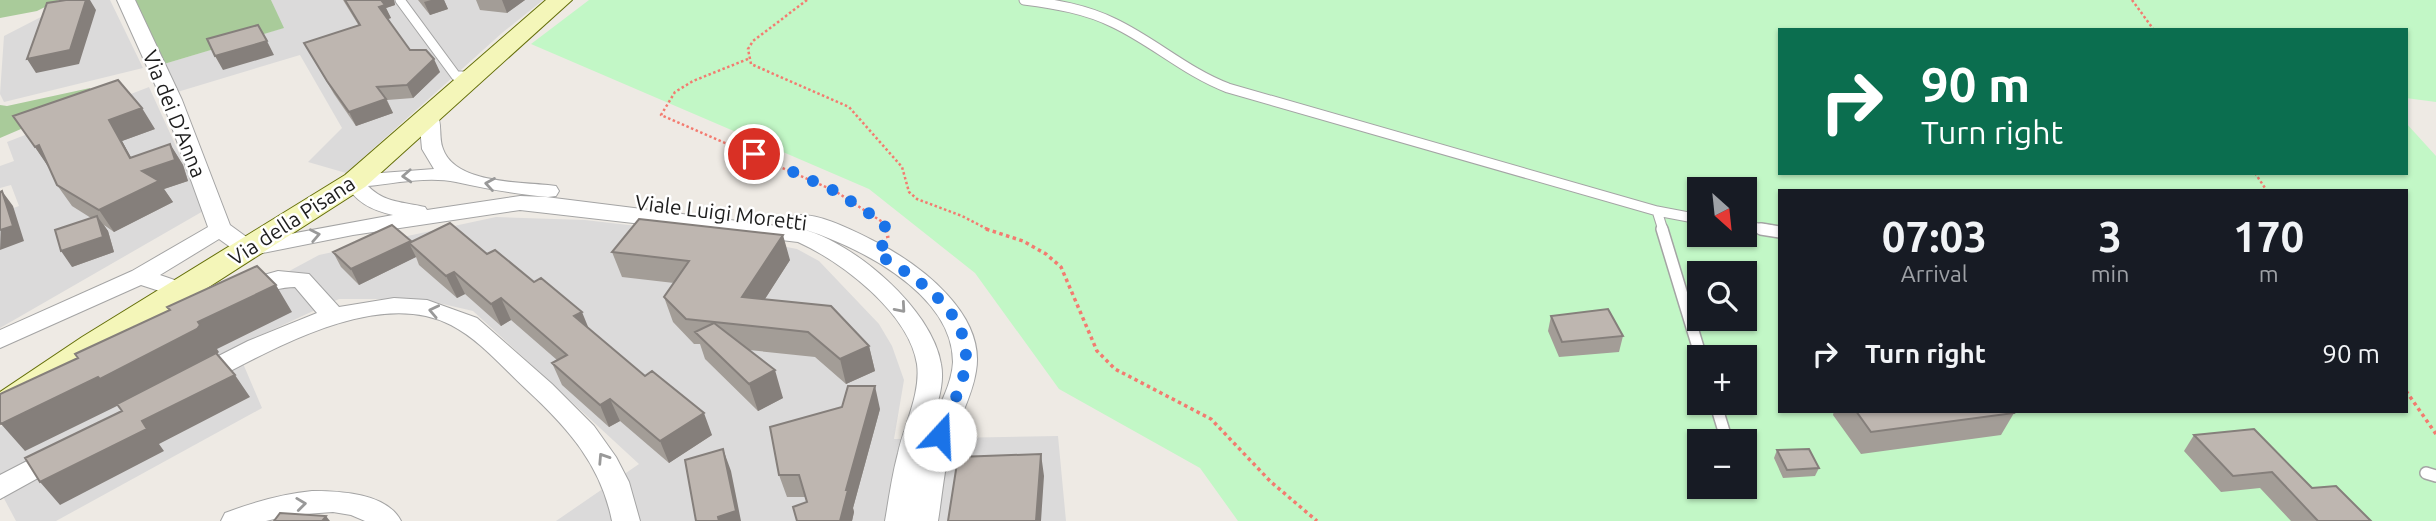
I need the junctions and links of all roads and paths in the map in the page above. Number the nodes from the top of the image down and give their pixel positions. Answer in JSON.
{"nodes":[{"id":1,"x":126,"y":0,"type":"edge"},
{"id":2,"x":400,"y":0,"type":"edge"},
{"id":3,"x":560,"y":0,"type":"edge"},
{"id":4,"x":807,"y":0,"type":"edge"},
{"id":5,"x":1024,"y":0,"type":"edge"},
{"id":6,"x":2132,"y":0,"type":"edge"},
{"id":7,"x":2153,"y":28,"type":"edge"},
{"id":8,"x":748,"y":60,"type":"junction"},
{"id":9,"x":472,"y":76,"type":"junction"},
{"id":10,"x":429,"y":116,"type":"junction"},
{"id":11,"x":458,"y":176,"type":"junction"},
{"id":12,"x":355,"y":181,"type":"junction"},
{"id":13,"x":1657,"y":211,"type":"junction"},
{"id":14,"x":444,"y":214,"type":"junction"},
{"id":15,"x":1687,"y":217,"type":"edge"},
{"id":16,"x":1757,"y":228,"type":"edge"},
{"id":17,"x":220,"y":229,"type":"junction"},
{"id":18,"x":1778,"y":232,"type":"edge"},
{"id":19,"x":248,"y":249,"type":"junction"},
{"id":20,"x":876,"y":253,"type":"junction"},
{"id":21,"x":141,"y":276,"type":"junction"},
{"id":22,"x":868,"y":277,"type":"junction"},
{"id":23,"x":181,"y":290,"type":"junction"},
{"id":24,"x":142,"y":315,"type":"junction"},
{"id":25,"x":333,"y":316,"type":"junction"},
{"id":26,"x":0,"y":340,"type":"edge"},
{"id":27,"x":1698,"y":345,"type":"edge"},
{"id":28,"x":965,"y":366,"type":"junction"},
{"id":29,"x":179,"y":388,"type":"edge"},
{"id":30,"x":2408,"y":394,"type":"edge"},
{"id":31,"x":0,"y":410,"type":"edge"},
{"id":32,"x":2436,"y":435,"type":"edge"},
{"id":33,"x":80,"y":442,"type":"edge"},
{"id":34,"x":0,"y":488,"type":"edge"},
{"id":35,"x":235,"y":521,"type":"edge"},
{"id":36,"x":387,"y":521,"type":"edge"},
{"id":37,"x":626,"y":521,"type":"edge"},
{"id":38,"x":899,"y":521,"type":"edge"},
{"id":39,"x":924,"y":521,"type":"edge"},
{"id":40,"x":1317,"y":521,"type":"edge"}],
"edges":[{"from":1,"to":17,"type":"street","name":"Via dei D’Anna"},
{"from":2,"to":9,"type":"lane"},
{"from":3,"to":9,"type":"main road","name":"Via della Pisana"},
{"from":4,"to":8,"type":"path"},
{"from":5,"to":13,"type":"lane"},
{"from":6,"to":7,"type":"path"},
{"from":8,"to":20,"type":"path"},
{"from":8,"to":40,"type":"path"},
{"from":9,"to":10,"type":"main road","name":"Via della Pisana"},
{"from":10,"to":11,"type":"street","name":"Viale Luigi Moretti"},
{"from":10,"to":12,"type":"main road","name":"Via della Pisana"},
{"from":11,"to":12,"type":"street","name":"Viale Luigi Moretti","one_way":true},
{"from":20,"to":11,"type":"street","name":"Viale Luigi Moretti","one_way":true},
{"from":12,"to":14,"type":"street","name":"Viale Luigi Moretti"},
{"from":12,"to":19,"type":"main road","name":"Via della Pisana"},
{"from":13,"to":15,"type":"lane"},
{"from":13,"to":27,"type":"lane"},
{"from":19,"to":14,"type":"street","name":"Viale Luigi Moretti","one_way":true},
{"from":14,"to":22,"type":"street","name":"Viale Luigi Moretti"},
{"from":16,"to":18,"type":"lane"},
{"from":17,"to":19,"type":"street"},
{"from":17,"to":21,"type":"street"},
{"from":19,"to":23,"type":"main road","name":"Via della Pisana"},
{"from":20,"to":28,"type":"street","name":"Viale Luigi Moretti"},
{"from":21,"to":23,"type":"street"},
{"from":21,"to":26,"type":"street"},
{"from":22,"to":28,"type":"street"},
{"from":22,"to":38,"type":"street","name":"Viale Luigi Moretti","one_way":true},
{"from":23,"to":24,"type":"main road","name":"Via della Pisana"},
{"from":24,"to":25,"type":"street"},
{"from":24,"to":31,"type":"main road","name":"Via della Pisana"},
{"from":25,"to":29,"type":"street"},
{"from":37,"to":25,"type":"street","one_way":true},
{"from":28,"to":39,"type":"street","name":"Viale Luigi Moretti"},
{"from":30,"to":32,"type":"path"},
{"from":33,"to":34,"type":"street"},
{"from":35,"to":36,"type":"street","one_way":true}]}
